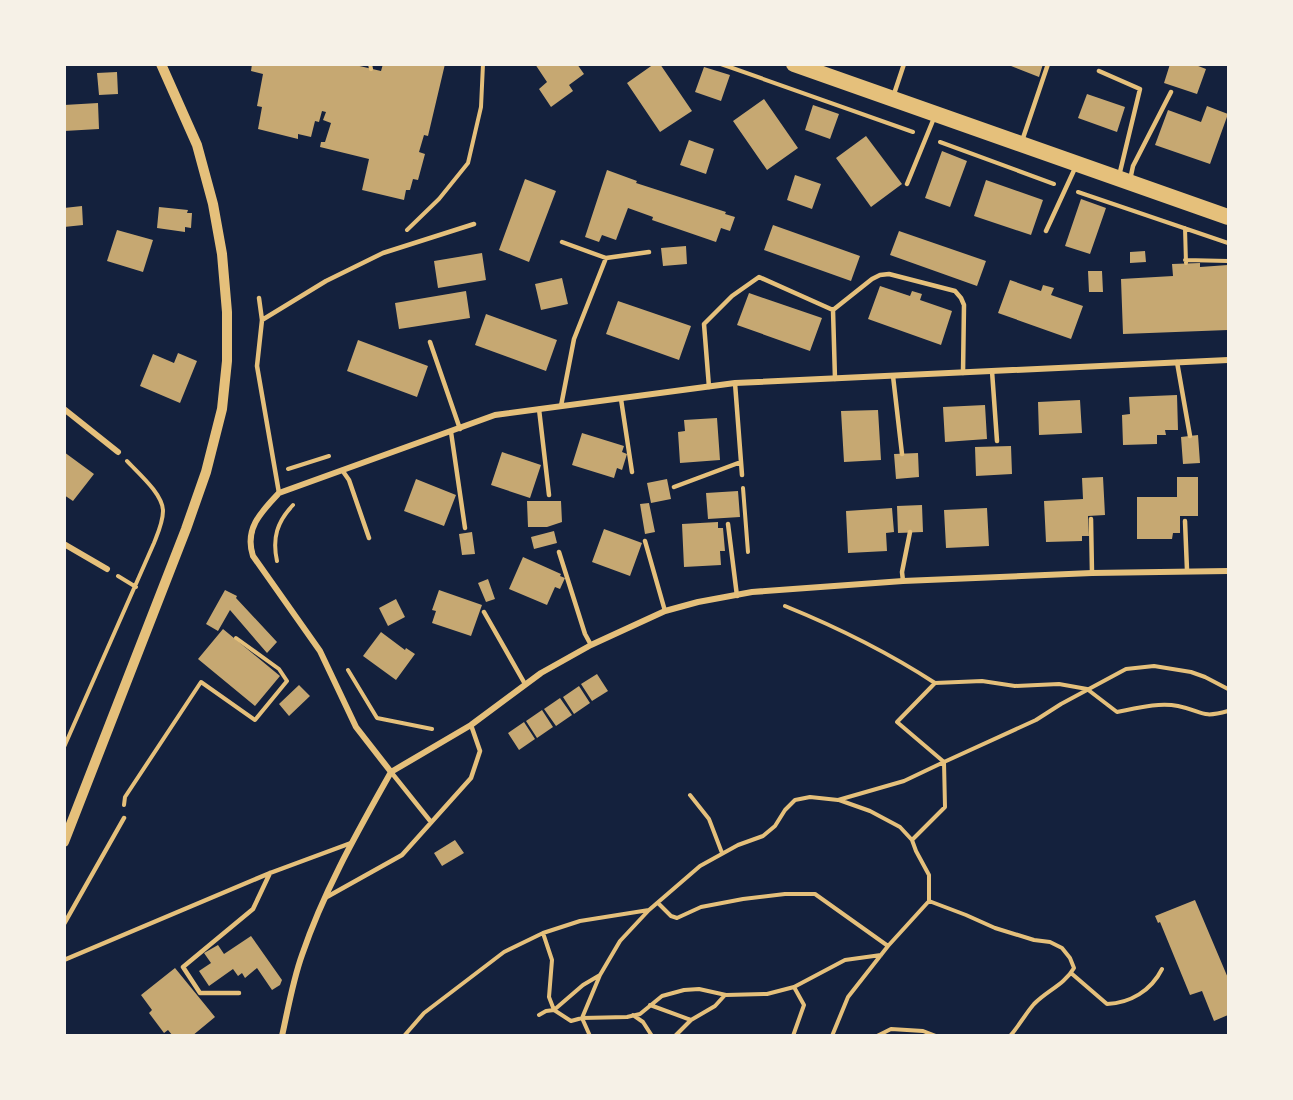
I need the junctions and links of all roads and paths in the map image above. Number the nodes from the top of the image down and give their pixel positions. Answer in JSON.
{"nodes":[{"id":1,"x":161,"y":64,"type":"edge"},
{"id":2,"x":483,"y":64,"type":"edge"},
{"id":3,"x":721,"y":64,"type":"edge"},
{"id":4,"x":794,"y":64,"type":"edge"},
{"id":5,"x":904,"y":64,"type":"edge"},
{"id":6,"x":1048,"y":64,"type":"edge"},
{"id":7,"x":1099,"y":71,"type":"dead end"},
{"id":8,"x":1171,"y":92,"type":"dead end"},
{"id":9,"x":892,"y":99,"type":"junction"},
{"id":10,"x":936,"y":113,"type":"junction"},
{"id":11,"x":927,"y":137,"type":"junction"},
{"id":12,"x":1021,"y":143,"type":"junction"},
{"id":13,"x":1077,"y":164,"type":"junction"},
{"id":14,"x":1124,"y":181,"type":"junction"},
{"id":15,"x":907,"y":184,"type":"dead end"},
{"id":16,"x":1066,"y":188,"type":"junction"},
{"id":17,"x":1228,"y":217,"type":"edge"},
{"id":18,"x":474,"y":224,"type":"dead end"},
{"id":19,"x":1185,"y":228,"type":"junction"},
{"id":20,"x":1046,"y":231,"type":"dead end"},
{"id":21,"x":562,"y":242,"type":"dead end"},
{"id":22,"x":1228,"y":243,"type":"edge"},
{"id":23,"x":649,"y":252,"type":"dead end"},
{"id":24,"x":383,"y":253,"type":"junction"},
{"id":25,"x":606,"y":258,"type":"junction"},
{"id":26,"x":1228,"y":261,"type":"edge"},
{"id":27,"x":259,"y":298,"type":"dead end"},
{"id":28,"x":833,"y":310,"type":"junction"},
{"id":29,"x":262,"y":320,"type":"junction"},
{"id":30,"x":430,"y":342,"type":"dead end"},
{"id":31,"x":1228,"y":360,"type":"edge"},
{"id":32,"x":1177,"y":362,"type":"junction"},
{"id":33,"x":992,"y":371,"type":"junction"},
{"id":34,"x":963,"y":373,"type":"junction"},
{"id":35,"x":893,"y":376,"type":"junction"},
{"id":36,"x":836,"y":379,"type":"junction"},
{"id":37,"x":735,"y":383,"type":"junction"},
{"id":38,"x":709,"y":387,"type":"junction"},
{"id":39,"x":621,"y":399,"type":"junction"},
{"id":40,"x":561,"y":406,"type":"junction"},
{"id":41,"x":64,"y":409,"type":"edge"},
{"id":42,"x":539,"y":409,"type":"junction"},
{"id":43,"x":460,"y":429,"type":"junction"},
{"id":44,"x":451,"y":432,"type":"junction"},
{"id":45,"x":1190,"y":436,"type":"dead end"},
{"id":46,"x":997,"y":441,"type":"dead end"},
{"id":47,"x":118,"y":452,"type":"joint"},
{"id":48,"x":902,"y":454,"type":"dead end"},
{"id":49,"x":741,"y":462,"type":"junction"},
{"id":50,"x":342,"y":470,"type":"junction"},
{"id":51,"x":632,"y":472,"type":"dead end"},
{"id":52,"x":742,"y":475,"type":"joint"},
{"id":53,"x":674,"y":487,"type":"dead end"},
{"id":54,"x":279,"y":493,"type":"junction"},
{"id":55,"x":549,"y":495,"type":"dead end"},
{"id":56,"x":1091,"y":519,"type":"dead end"},
{"id":57,"x":1185,"y":521,"type":"dead end"},
{"id":58,"x":728,"y":524,"type":"dead end"},
{"id":59,"x":465,"y":528,"type":"dead end"},
{"id":60,"x":910,"y":532,"type":"dead end"},
{"id":61,"x":369,"y":538,"type":"dead end"},
{"id":62,"x":645,"y":541,"type":"dead end"},
{"id":63,"x":64,"y":544,"type":"edge"},
{"id":64,"x":559,"y":552,"type":"dead end"},
{"id":65,"x":749,"y":557,"type":"dead end"},
{"id":66,"x":107,"y":569,"type":"dead end"},
{"id":67,"x":1187,"y":570,"type":"junction"},
{"id":68,"x":1228,"y":570,"type":"edge"},
{"id":69,"x":1092,"y":573,"type":"junction"},
{"id":70,"x":903,"y":581,"type":"junction"},
{"id":71,"x":737,"y":596,"type":"junction"},
{"id":72,"x":784,"y":606,"type":"dead end"},
{"id":73,"x":665,"y":611,"type":"junction"},
{"id":74,"x":484,"y":612,"type":"dead end"},
{"id":75,"x":236,"y":638,"type":"dead end"},
{"id":76,"x":591,"y":645,"type":"junction"},
{"id":77,"x":935,"y":683,"type":"junction"},
{"id":78,"x":525,"y":684,"type":"junction"},
{"id":79,"x":1087,"y":689,"type":"junction"},
{"id":80,"x":1228,"y":689,"type":"edge"},
{"id":81,"x":1228,"y":711,"type":"edge"},
{"id":82,"x":471,"y":725,"type":"junction"},
{"id":83,"x":64,"y":747,"type":"edge"},
{"id":84,"x":944,"y":762,"type":"junction"},
{"id":85,"x":391,"y":772,"type":"junction"},
{"id":86,"x":690,"y":795,"type":"dead end"},
{"id":87,"x":838,"y":800,"type":"junction"},
{"id":88,"x":124,"y":818,"type":"joint"},
{"id":89,"x":431,"y":822,"type":"junction"},
{"id":90,"x":912,"y":840,"type":"junction"},
{"id":91,"x":64,"y":842,"type":"edge"},
{"id":92,"x":351,"y":843,"type":"junction"},
{"id":93,"x":722,"y":853,"type":"junction"},
{"id":94,"x":270,"y":873,"type":"junction"},
{"id":95,"x":325,"y":898,"type":"junction"},
{"id":96,"x":929,"y":901,"type":"junction"},
{"id":97,"x":658,"y":903,"type":"junction"},
{"id":98,"x":649,"y":910,"type":"junction"},
{"id":99,"x":64,"y":924,"type":"edge"},
{"id":100,"x":543,"y":933,"type":"junction"},
{"id":101,"x":888,"y":946,"type":"junction"},
{"id":102,"x":881,"y":956,"type":"junction"},
{"id":103,"x":64,"y":960,"type":"edge"},
{"id":104,"x":1162,"y":969,"type":"dead end"},
{"id":105,"x":1071,"y":973,"type":"junction"},
{"id":106,"x":600,"y":975,"type":"junction"},
{"id":107,"x":794,"y":987,"type":"junction"},
{"id":108,"x":239,"y":993,"type":"dead end"},
{"id":109,"x":726,"y":995,"type":"junction"},
{"id":110,"x":650,"y":1005,"type":"junction"},
{"id":111,"x":554,"y":1010,"type":"junction"},
{"id":112,"x":539,"y":1015,"type":"dead end"},
{"id":113,"x":633,"y":1015,"type":"junction"},
{"id":114,"x":582,"y":1018,"type":"junction"},
{"id":115,"x":691,"y":1020,"type":"junction"},
{"id":116,"x":282,"y":1035,"type":"edge"},
{"id":117,"x":404,"y":1035,"type":"edge"},
{"id":118,"x":590,"y":1035,"type":"edge"},
{"id":119,"x":652,"y":1035,"type":"edge"},
{"id":120,"x":675,"y":1035,"type":"edge"},
{"id":121,"x":793,"y":1035,"type":"edge"},
{"id":122,"x":832,"y":1035,"type":"edge"},
{"id":123,"x":877,"y":1035,"type":"edge"},
{"id":124,"x":936,"y":1035,"type":"edge"},
{"id":125,"x":1010,"y":1035,"type":"edge"}],
"edges":[{"from":1,"to":91,"type":"street"},
{"from":2,"to":24,"type":"path"},
{"from":3,"to":11,"type":"path"},
{"from":4,"to":9,"type":"highway"},
{"from":5,"to":9,"type":"lane"},
{"from":6,"to":12,"type":"lane"},
{"from":7,"to":14,"type":"lane"},
{"from":8,"to":14,"type":"lane"},
{"from":9,"to":10,"type":"highway"},
{"from":10,"to":11,"type":"lane"},
{"from":10,"to":12,"type":"highway"},
{"from":11,"to":15,"type":"lane"},
{"from":11,"to":16,"type":"path"},
{"from":12,"to":13,"type":"highway"},
{"from":13,"to":14,"type":"highway"},
{"from":13,"to":16,"type":"lane"},
{"from":14,"to":17,"type":"highway"},
{"from":16,"to":19,"type":"path"},
{"from":16,"to":20,"type":"lane"},
{"from":18,"to":24,"type":"lane"},
{"from":19,"to":22,"type":"path"},
{"from":19,"to":26,"type":"path"},
{"from":21,"to":25,"type":"lane"},
{"from":23,"to":25,"type":"lane"},
{"from":24,"to":29,"type":"lane"},
{"from":25,"to":40,"type":"lane"},
{"from":27,"to":29,"type":"lane"},
{"from":28,"to":34,"type":"lane"},
{"from":28,"to":36,"type":"lane"},
{"from":28,"to":38,"type":"lane"},
{"from":29,"to":54,"type":"lane"},
{"from":30,"to":43,"type":"lane"},
{"from":31,"to":32,"type":"street"},
{"from":32,"to":33,"type":"street"},
{"from":32,"to":45,"type":"lane"},
{"from":33,"to":34,"type":"street"},
{"from":33,"to":46,"type":"lane"},
{"from":34,"to":35,"type":"street"},
{"from":35,"to":36,"type":"street"},
{"from":35,"to":48,"type":"lane"},
{"from":36,"to":37,"type":"street"},
{"from":37,"to":38,"type":"street"},
{"from":37,"to":49,"type":"lane"},
{"from":38,"to":39,"type":"street"},
{"from":39,"to":40,"type":"street"},
{"from":39,"to":51,"type":"lane"},
{"from":40,"to":42,"type":"street"},
{"from":41,"to":47,"type":"street"},
{"from":42,"to":43,"type":"street"},
{"from":42,"to":55,"type":"lane"},
{"from":43,"to":44,"type":"street"},
{"from":44,"to":50,"type":"street"},
{"from":44,"to":59,"type":"lane"},
{"from":47,"to":83,"type":"path"},
{"from":49,"to":52,"type":"lane"},
{"from":49,"to":53,"type":"lane"},
{"from":50,"to":54,"type":"street"},
{"from":50,"to":61,"type":"lane"},
{"from":52,"to":65,"type":"path"},
{"from":54,"to":85,"type":"street"},
{"from":56,"to":69,"type":"lane"},
{"from":57,"to":67,"type":"lane"},
{"from":58,"to":71,"type":"lane"},
{"from":60,"to":70,"type":"lane"},
{"from":62,"to":73,"type":"lane"},
{"from":63,"to":66,"type":"street"},
{"from":64,"to":76,"type":"lane"},
{"from":67,"to":68,"type":"street"},
{"from":67,"to":69,"type":"street"},
{"from":69,"to":70,"type":"street"},
{"from":70,"to":71,"type":"street"},
{"from":71,"to":73,"type":"street"},
{"from":72,"to":77,"type":"path"},
{"from":73,"to":76,"type":"street"},
{"from":74,"to":78,"type":"lane"},
{"from":75,"to":88,"type":"path"},
{"from":76,"to":78,"type":"street"},
{"from":77,"to":79,"type":"path"},
{"from":77,"to":84,"type":"path"},
{"from":78,"to":82,"type":"street"},
{"from":79,"to":80,"type":"path"},
{"from":79,"to":81,"type":"path"},
{"from":79,"to":84,"type":"path"},
{"from":82,"to":85,"type":"street"},
{"from":82,"to":89,"type":"lane"},
{"from":84,"to":87,"type":"path"},
{"from":84,"to":90,"type":"path"},
{"from":85,"to":89,"type":"lane"},
{"from":85,"to":92,"type":"street"},
{"from":86,"to":93,"type":"path"},
{"from":87,"to":90,"type":"path"},
{"from":87,"to":93,"type":"path"},
{"from":88,"to":99,"type":"lane"},
{"from":89,"to":95,"type":"lane"},
{"from":90,"to":96,"type":"path"},
{"from":92,"to":94,"type":"lane"},
{"from":92,"to":95,"type":"street"},
{"from":93,"to":97,"type":"path"},
{"from":94,"to":103,"type":"lane"},
{"from":94,"to":108,"type":"lane"},
{"from":95,"to":116,"type":"street"},
{"from":96,"to":101,"type":"path"},
{"from":96,"to":105,"type":"path"},
{"from":97,"to":98,"type":"path"},
{"from":97,"to":101,"type":"path"},
{"from":98,"to":100,"type":"path"},
{"from":98,"to":106,"type":"path"},
{"from":100,"to":111,"type":"path"},
{"from":100,"to":117,"type":"path"},
{"from":101,"to":102,"type":"path"},
{"from":102,"to":107,"type":"path"},
{"from":102,"to":122,"type":"path"},
{"from":104,"to":105,"type":"path"},
{"from":105,"to":125,"type":"path"},
{"from":106,"to":111,"type":"path"},
{"from":106,"to":114,"type":"path"},
{"from":107,"to":109,"type":"path"},
{"from":107,"to":121,"type":"path"},
{"from":109,"to":110,"type":"path"},
{"from":109,"to":115,"type":"path"},
{"from":110,"to":113,"type":"path"},
{"from":110,"to":115,"type":"path"},
{"from":111,"to":112,"type":"path"},
{"from":111,"to":114,"type":"path"},
{"from":113,"to":114,"type":"path"},
{"from":113,"to":119,"type":"path"},
{"from":114,"to":118,"type":"path"},
{"from":115,"to":120,"type":"path"},
{"from":123,"to":124,"type":"path"}]}
